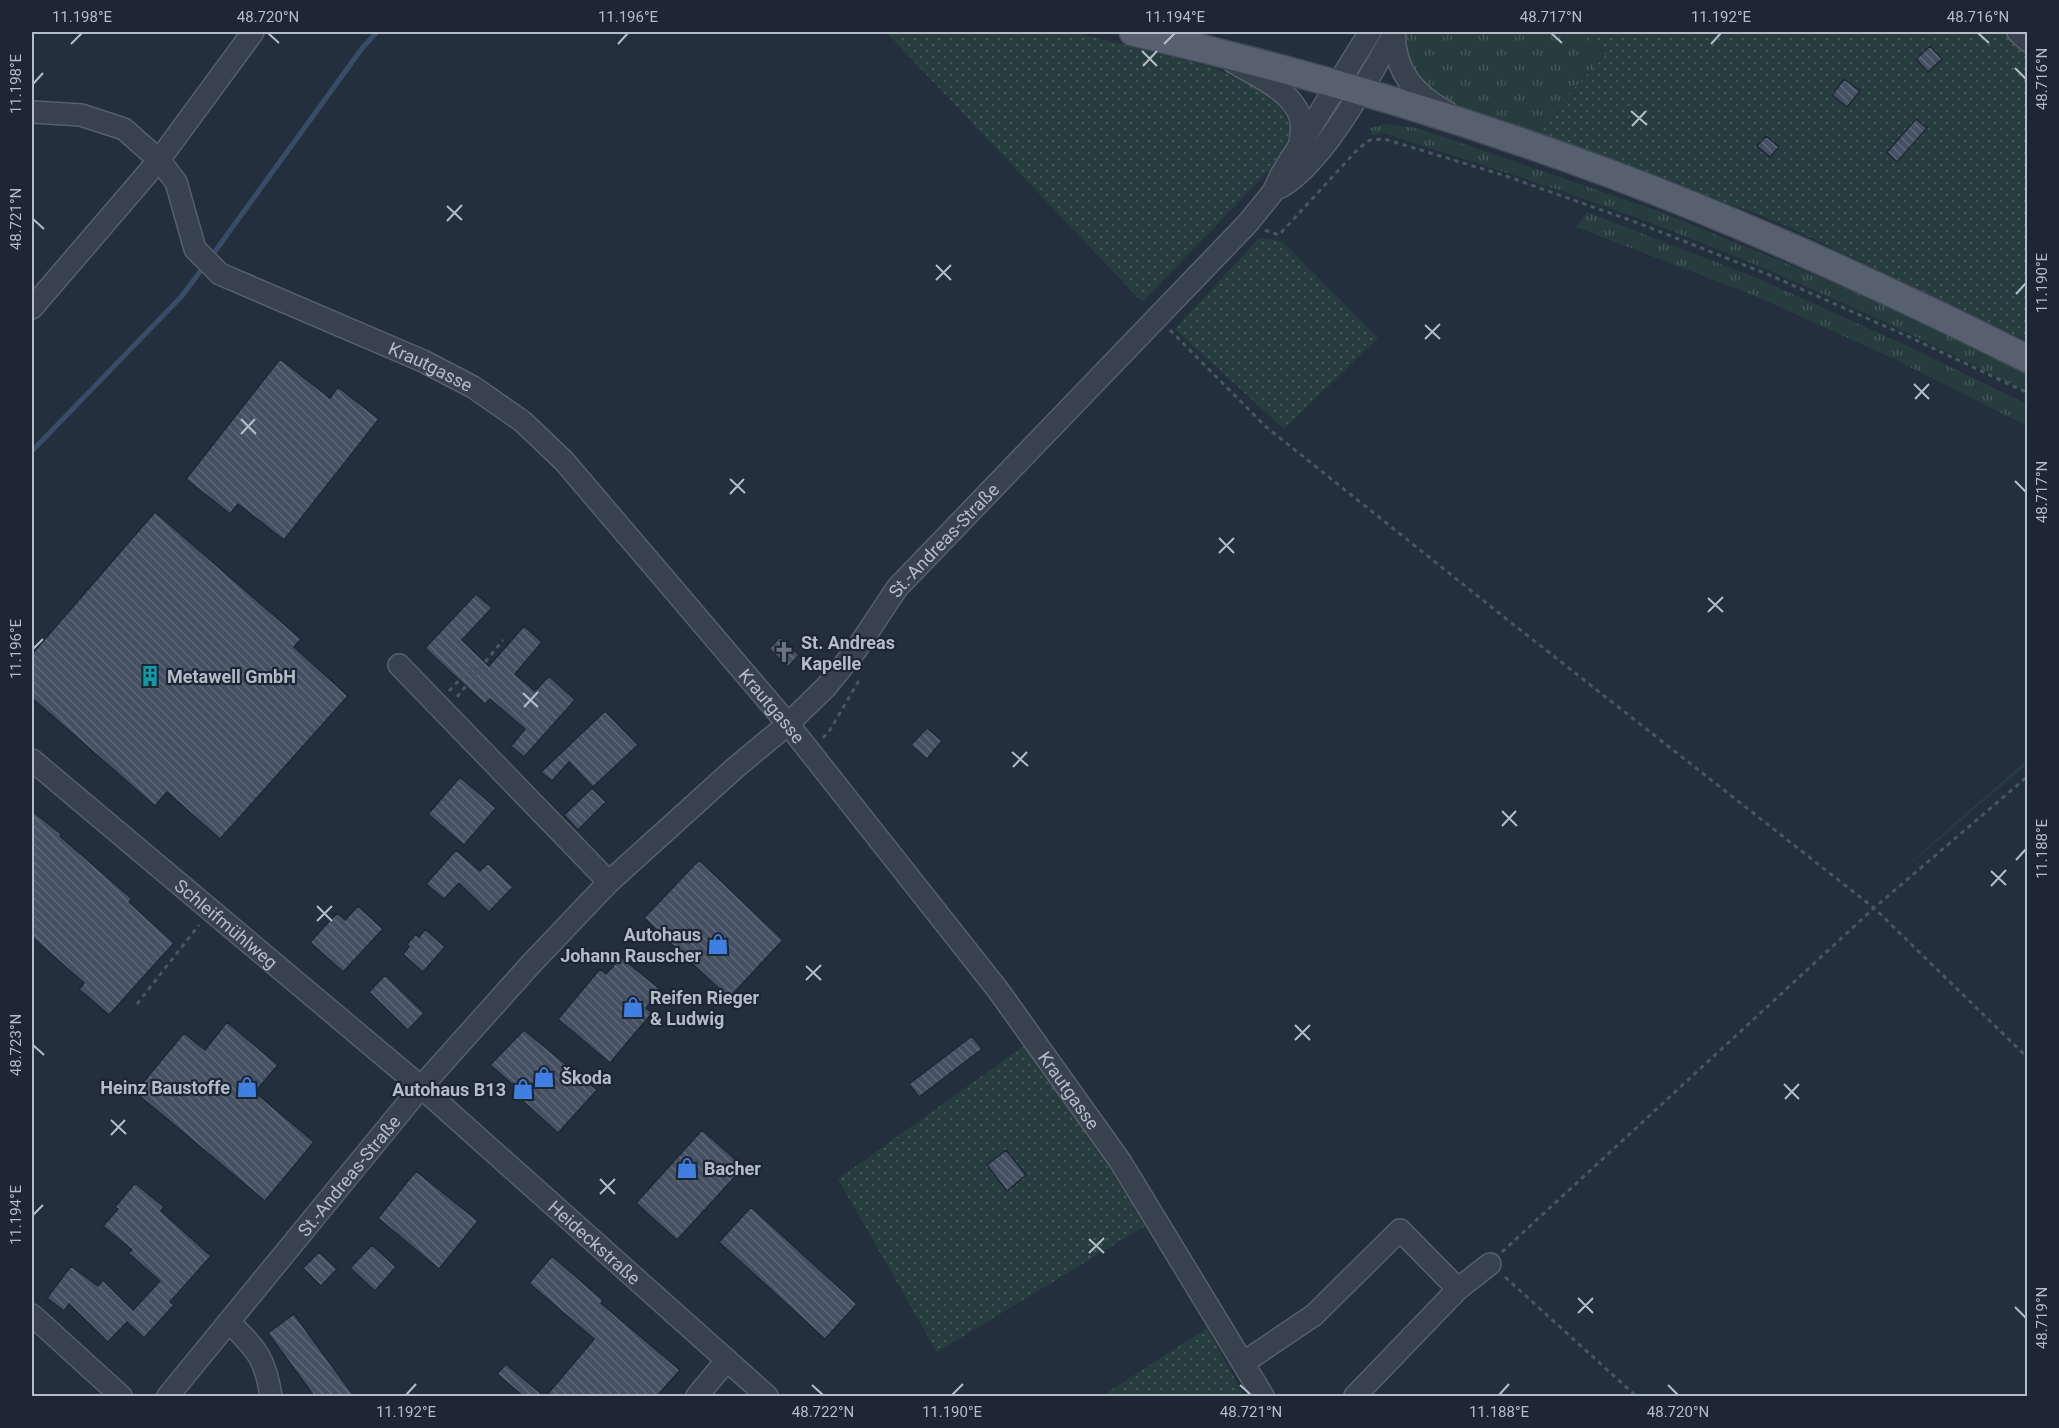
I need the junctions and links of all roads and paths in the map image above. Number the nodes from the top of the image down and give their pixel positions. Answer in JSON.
{"nodes":[{"id":1,"x":253,"y":32,"type":"edge"},
{"id":2,"x":1133,"y":32,"type":"edge"},
{"id":3,"x":1370,"y":32,"type":"edge"},
{"id":4,"x":1394,"y":32,"type":"edge"},
{"id":5,"x":2018,"y":32,"type":"edge"},
{"id":6,"x":2028,"y":41,"type":"edge"},
{"id":7,"x":1211,"y":50,"type":"junction"},
{"id":8,"x":1349,"y":87,"type":"junction"},
{"id":9,"x":32,"y":112,"type":"edge"},
{"id":10,"x":1466,"y":123,"type":"junction"},
{"id":11,"x":1300,"y":144,"type":"junction"},
{"id":12,"x":159,"y":160,"type":"junction"},
{"id":13,"x":1273,"y":192,"type":"junction"},
{"id":14,"x":1248,"y":223,"type":"junction"},
{"id":15,"x":32,"y":308,"type":"edge"},
{"id":16,"x":1176,"y":321,"type":"dead end"},
{"id":17,"x":2028,"y":359,"type":"edge"},
{"id":18,"x":2028,"y":393,"type":"edge"},
{"id":19,"x":503,"y":640,"type":"dead end"},
{"id":20,"x":399,"y":665,"type":"dead end"},
{"id":21,"x":472,"y":667,"type":"dead end"},
{"id":22,"x":861,"y":676,"type":"dead end"},
{"id":23,"x":441,"y":708,"type":"junction"},
{"id":24,"x":788,"y":724,"type":"junction"},
{"id":25,"x":810,"y":752,"type":"junction"},
{"id":26,"x":32,"y":760,"type":"edge"},
{"id":27,"x":2028,"y":776,"type":"edge"},
{"id":28,"x":609,"y":882,"type":"junction"},
{"id":29,"x":1874,"y":908,"type":"junction"},
{"id":30,"x":210,"y":910,"type":"junction"},
{"id":31,"x":137,"y":1004,"type":"dead end"},
{"id":32,"x":2028,"y":1058,"type":"edge"},
{"id":33,"x":421,"y":1087,"type":"junction"},
{"id":34,"x":1490,"y":1264,"type":"junction"},
{"id":35,"x":1458,"y":1289,"type":"junction"},
{"id":36,"x":32,"y":1315,"type":"edge"},
{"id":37,"x":229,"y":1322,"type":"junction"},
{"id":38,"x":727,"y":1360,"type":"junction"},
{"id":39,"x":1243,"y":1363,"type":"junction"},
{"id":40,"x":270,"y":1395,"type":"edge"},
{"id":41,"x":121,"y":1396,"type":"edge"},
{"id":42,"x":168,"y":1396,"type":"edge"},
{"id":43,"x":697,"y":1396,"type":"edge"},
{"id":44,"x":767,"y":1396,"type":"edge"},
{"id":45,"x":1263,"y":1396,"type":"edge"},
{"id":46,"x":1356,"y":1396,"type":"edge"},
{"id":47,"x":1636,"y":1396,"type":"edge"}],
"edges":[{"from":1,"to":12,"type":"street"},
{"from":2,"to":7,"type":"main road"},
{"from":3,"to":8,"type":"street"},
{"from":4,"to":8,"type":"street"},
{"from":4,"to":10,"type":"street"},
{"from":5,"to":6,"type":"street"},
{"from":7,"to":8,"type":"main road"},
{"from":7,"to":11,"type":"street"},
{"from":8,"to":10,"type":"main road"},
{"from":8,"to":11,"type":"street"},
{"from":8,"to":13,"type":"street"},
{"from":9,"to":12,"type":"street","name":"Krautgasse"},
{"from":10,"to":17,"type":"main road"},
{"from":11,"to":13,"type":"street"},
{"from":12,"to":15,"type":"street"},
{"from":12,"to":24,"type":"street","name":"Krautgasse"},
{"from":13,"to":14,"type":"street","name":"St.-Andreas-Straße"},
{"from":14,"to":18,"type":"path"},
{"from":14,"to":24,"type":"street","name":"St.-Andreas-Straße"},
{"from":16,"to":29,"type":"path"},
{"from":19,"to":23,"type":"path"},
{"from":20,"to":23,"type":"street"},
{"from":21,"to":23,"type":"path"},
{"from":22,"to":25,"type":"path"},
{"from":23,"to":28,"type":"street"},
{"from":24,"to":25,"type":"street","name":"Krautgasse"},
{"from":24,"to":28,"type":"street","name":"St.-Andreas-Straße"},
{"from":25,"to":39,"type":"street","name":"Krautgasse"},
{"from":26,"to":30,"type":"street","name":"Schleifmühlweg"},
{"from":27,"to":29,"type":"path"},
{"from":28,"to":33,"type":"street","name":"St.-Andreas-Straße"},
{"from":29,"to":32,"type":"path"},
{"from":29,"to":34,"type":"path"},
{"from":30,"to":31,"type":"path"},
{"from":30,"to":33,"type":"street","name":"Schleifmühlweg"},
{"from":33,"to":37,"type":"street","name":"St.-Andreas-Straße"},
{"from":33,"to":38,"type":"street","name":"Heideckstraße"},
{"from":34,"to":35,"type":"street"},
{"from":34,"to":47,"type":"path"},
{"from":35,"to":39,"type":"street"},
{"from":35,"to":46,"type":"street"},
{"from":36,"to":41,"type":"street"},
{"from":37,"to":40,"type":"street"},
{"from":37,"to":42,"type":"street","name":"St.-Andreas-Straße"},
{"from":38,"to":43,"type":"street"},
{"from":38,"to":44,"type":"street","name":"Heideckstraße"},
{"from":39,"to":45,"type":"street","name":"Krautgasse"}]}
